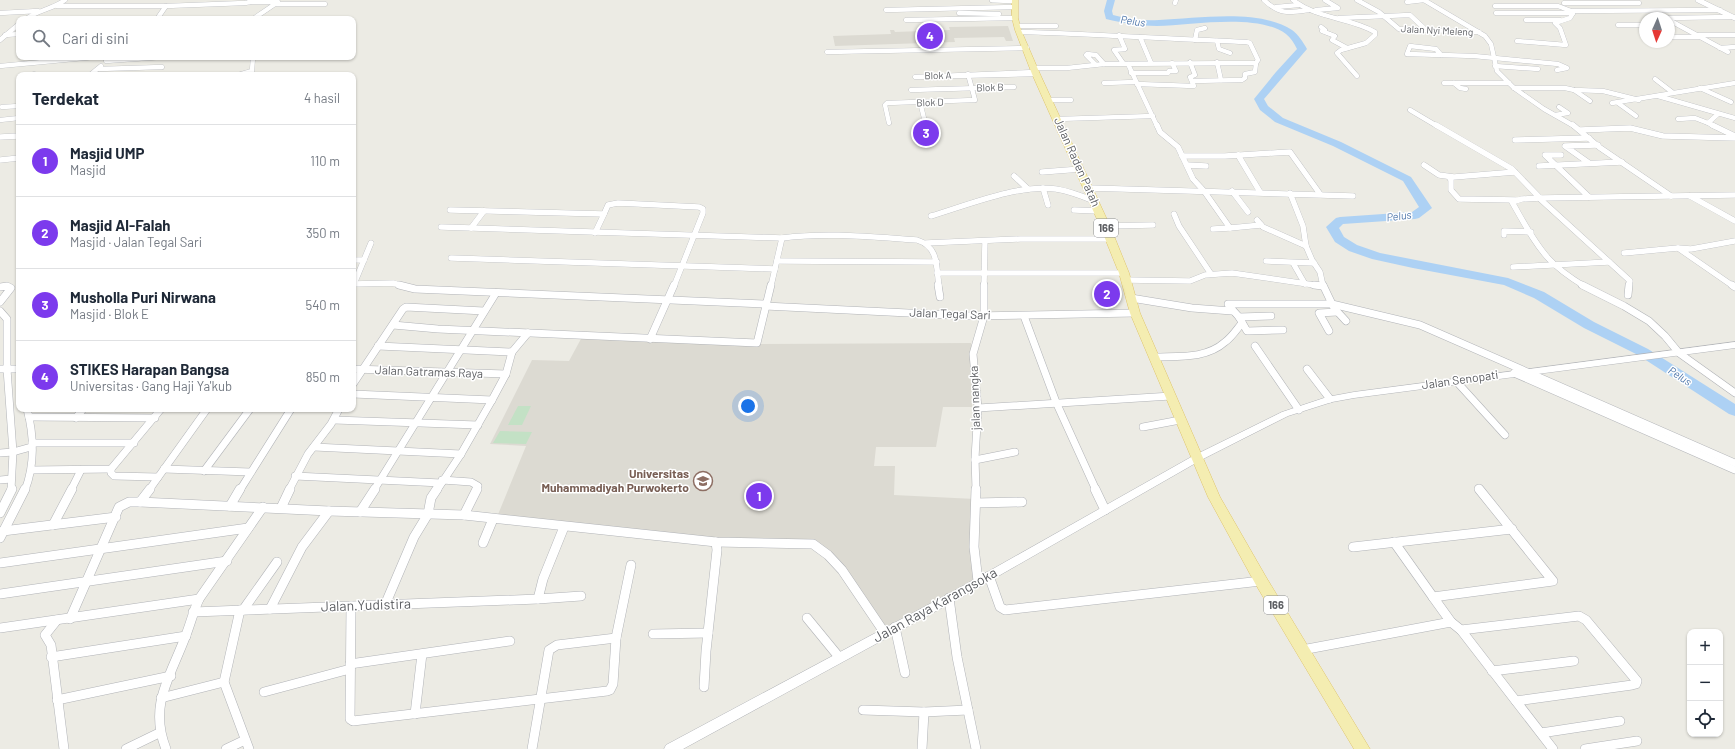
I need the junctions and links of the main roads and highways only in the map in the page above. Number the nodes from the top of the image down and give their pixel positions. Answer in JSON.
{"nodes":[{"id":1,"x":1016,"y":14,"type":"edge"},
{"id":2,"x":1735,"y":345,"type":"edge"},
{"id":3,"x":1197,"y":458,"type":"junction"},
{"id":4,"x":689,"y":744,"type":"edge"},
{"id":5,"x":671,"y":749,"type":"edge"},
{"id":6,"x":1362,"y":749,"type":"edge"}],
"edges":[{"from":1,"to":3,"type":"main road","name":"Jalan Raden Patah","number":"166"},
{"from":2,"to":3,"type":"main road","name":"Jalan Senopati"},
{"from":3,"to":4,"type":"main road","name":"Jalan Raya Karangsoka"},
{"from":3,"to":6,"type":"main road","number":"166"},
{"from":4,"to":5,"type":"main road","name":"Jalan Raya Karangsoka"}]}
